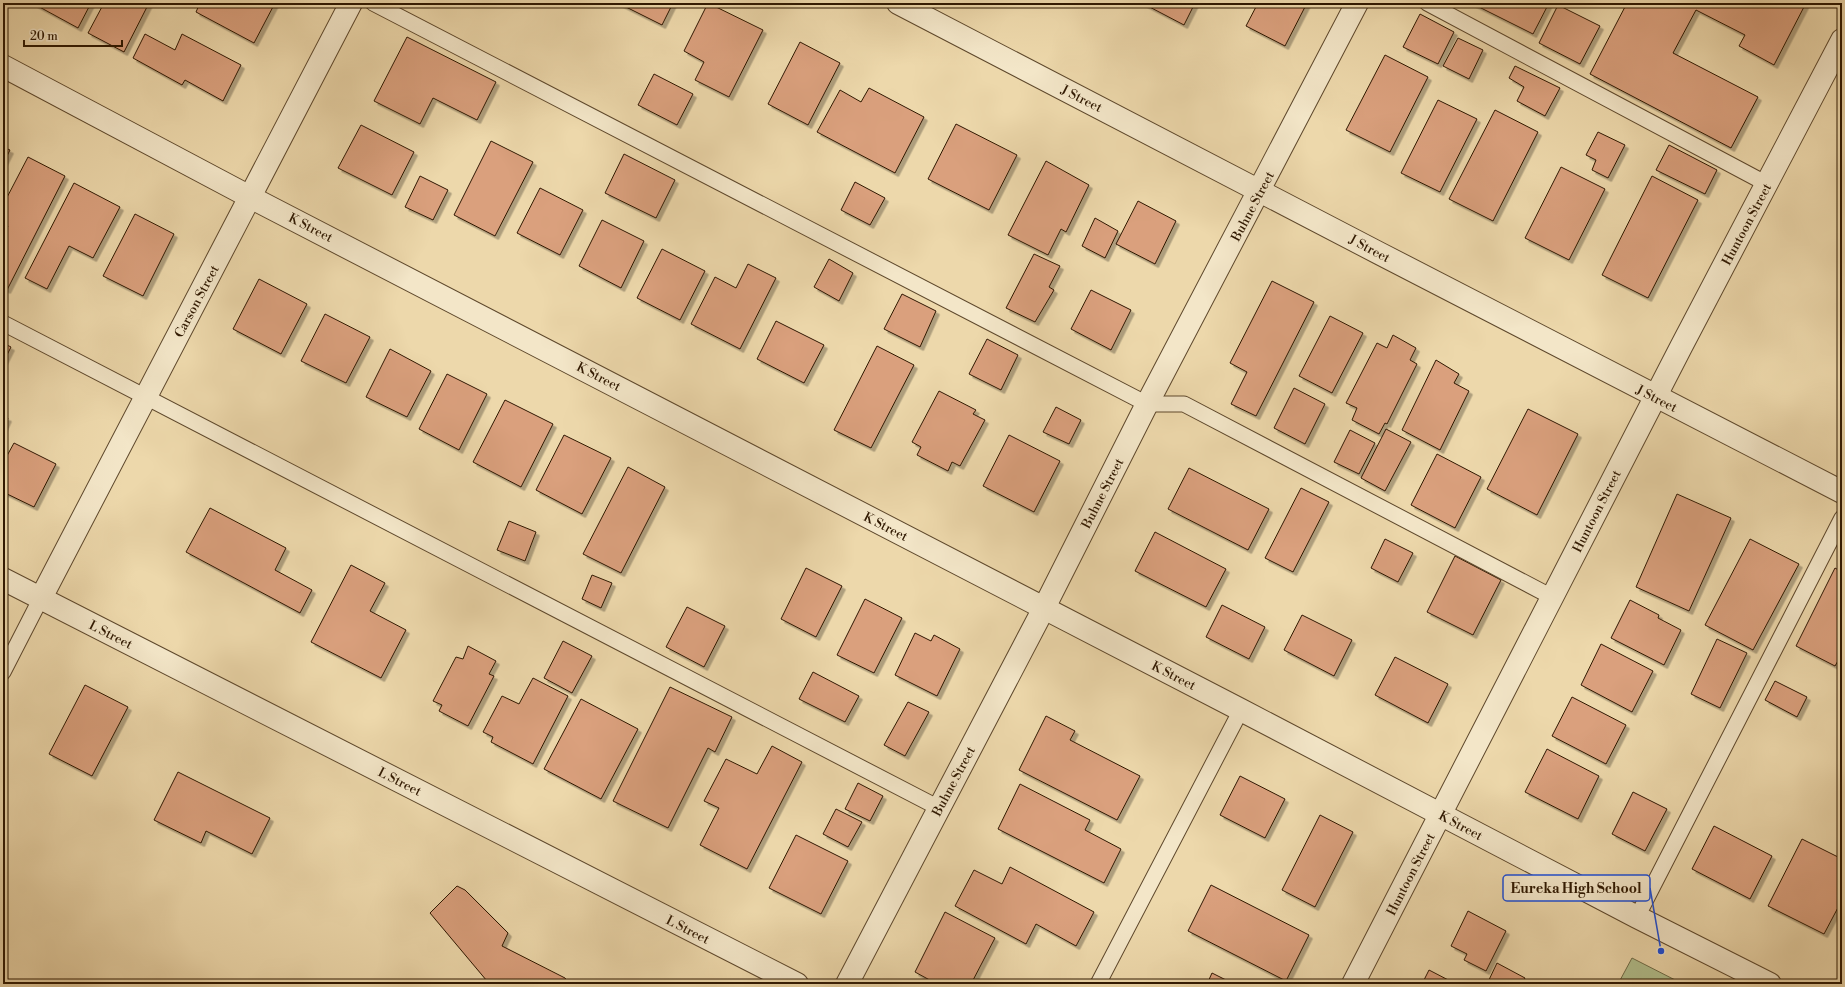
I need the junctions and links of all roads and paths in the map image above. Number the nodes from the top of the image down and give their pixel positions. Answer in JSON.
{"nodes":[{"id":1,"x":351,"y":3,"type":"edge"},
{"id":2,"x":373,"y":3,"type":"edge"},
{"id":3,"x":898,"y":3,"type":"edge"},
{"id":4,"x":1357,"y":3,"type":"edge"},
{"id":5,"x":1427,"y":3,"type":"edge"},
{"id":6,"x":1842,"y":40,"type":"edge"},
{"id":7,"x":3,"y":66,"type":"edge"},
{"id":8,"x":1767,"y":184,"type":"junction"},
{"id":9,"x":1260,"y":191,"type":"junction"},
{"id":10,"x":250,"y":197,"type":"junction"},
{"id":11,"x":3,"y":322,"type":"edge"},
{"id":12,"x":146,"y":397,"type":"junction"},
{"id":13,"x":1655,"y":398,"type":"junction"},
{"id":14,"x":1147,"y":404,"type":"junction"},
{"id":15,"x":1842,"y":492,"type":"edge"},
{"id":16,"x":1842,"y":518,"type":"edge"},
{"id":17,"x":3,"y":579,"type":"edge"},
{"id":18,"x":1552,"y":597,"type":"junction"},
{"id":19,"x":41,"y":598,"type":"junction"},
{"id":20,"x":1044,"y":608,"type":"junction"},
{"id":21,"x":3,"y":672,"type":"edge"},
{"id":22,"x":1241,"y":710,"type":"junction"},
{"id":23,"x":939,"y":808,"type":"junction"},
{"id":24,"x":1441,"y":814,"type":"junction"},
{"id":25,"x":1637,"y":917,"type":"junction"},
{"id":26,"x":797,"y":984,"type":"edge"},
{"id":27,"x":848,"y":984,"type":"edge"},
{"id":28,"x":1098,"y":984,"type":"edge"},
{"id":29,"x":1353,"y":984,"type":"edge"},
{"id":30,"x":1770,"y":984,"type":"edge"}],
"edges":[{"from":1,"to":10,"type":"street","name":"Carson Street"},
{"from":2,"to":14,"type":"lane"},
{"from":3,"to":9,"type":"street","name":"J Street"},
{"from":4,"to":9,"type":"street","name":"Buhne Street"},
{"from":5,"to":8,"type":"lane"},
{"from":6,"to":8,"type":"street","name":"Huntoon Street"},
{"from":7,"to":10,"type":"street","name":"K Street"},
{"from":8,"to":13,"type":"street","name":"Huntoon Street"},
{"from":9,"to":13,"type":"street","name":"J Street"},
{"from":9,"to":14,"type":"street","name":"Buhne Street"},
{"from":10,"to":12,"type":"street","name":"Carson Street"},
{"from":10,"to":20,"type":"street","name":"K Street"},
{"from":11,"to":12,"type":"lane"},
{"from":12,"to":19,"type":"street","name":"Carson Street"},
{"from":12,"to":23,"type":"lane"},
{"from":13,"to":15,"type":"street","name":"J Street"},
{"from":13,"to":18,"type":"street","name":"Huntoon Street"},
{"from":14,"to":18,"type":"lane"},
{"from":14,"to":20,"type":"street","name":"Buhne Street"},
{"from":16,"to":25,"type":"lane"},
{"from":17,"to":19,"type":"street","name":"L Street"},
{"from":18,"to":24,"type":"street","name":"Huntoon Street"},
{"from":19,"to":21,"type":"lane"},
{"from":19,"to":26,"type":"street","name":"L Street"},
{"from":20,"to":22,"type":"street","name":"K Street"},
{"from":20,"to":23,"type":"street","name":"Buhne Street"},
{"from":22,"to":24,"type":"street","name":"K Street"},
{"from":22,"to":28,"type":"lane"},
{"from":23,"to":27,"type":"street","name":"Buhne Street"},
{"from":24,"to":25,"type":"street","name":"K Street"},
{"from":24,"to":29,"type":"street","name":"Huntoon Street"},
{"from":25,"to":30,"type":"street","name":"K Street"}]}
